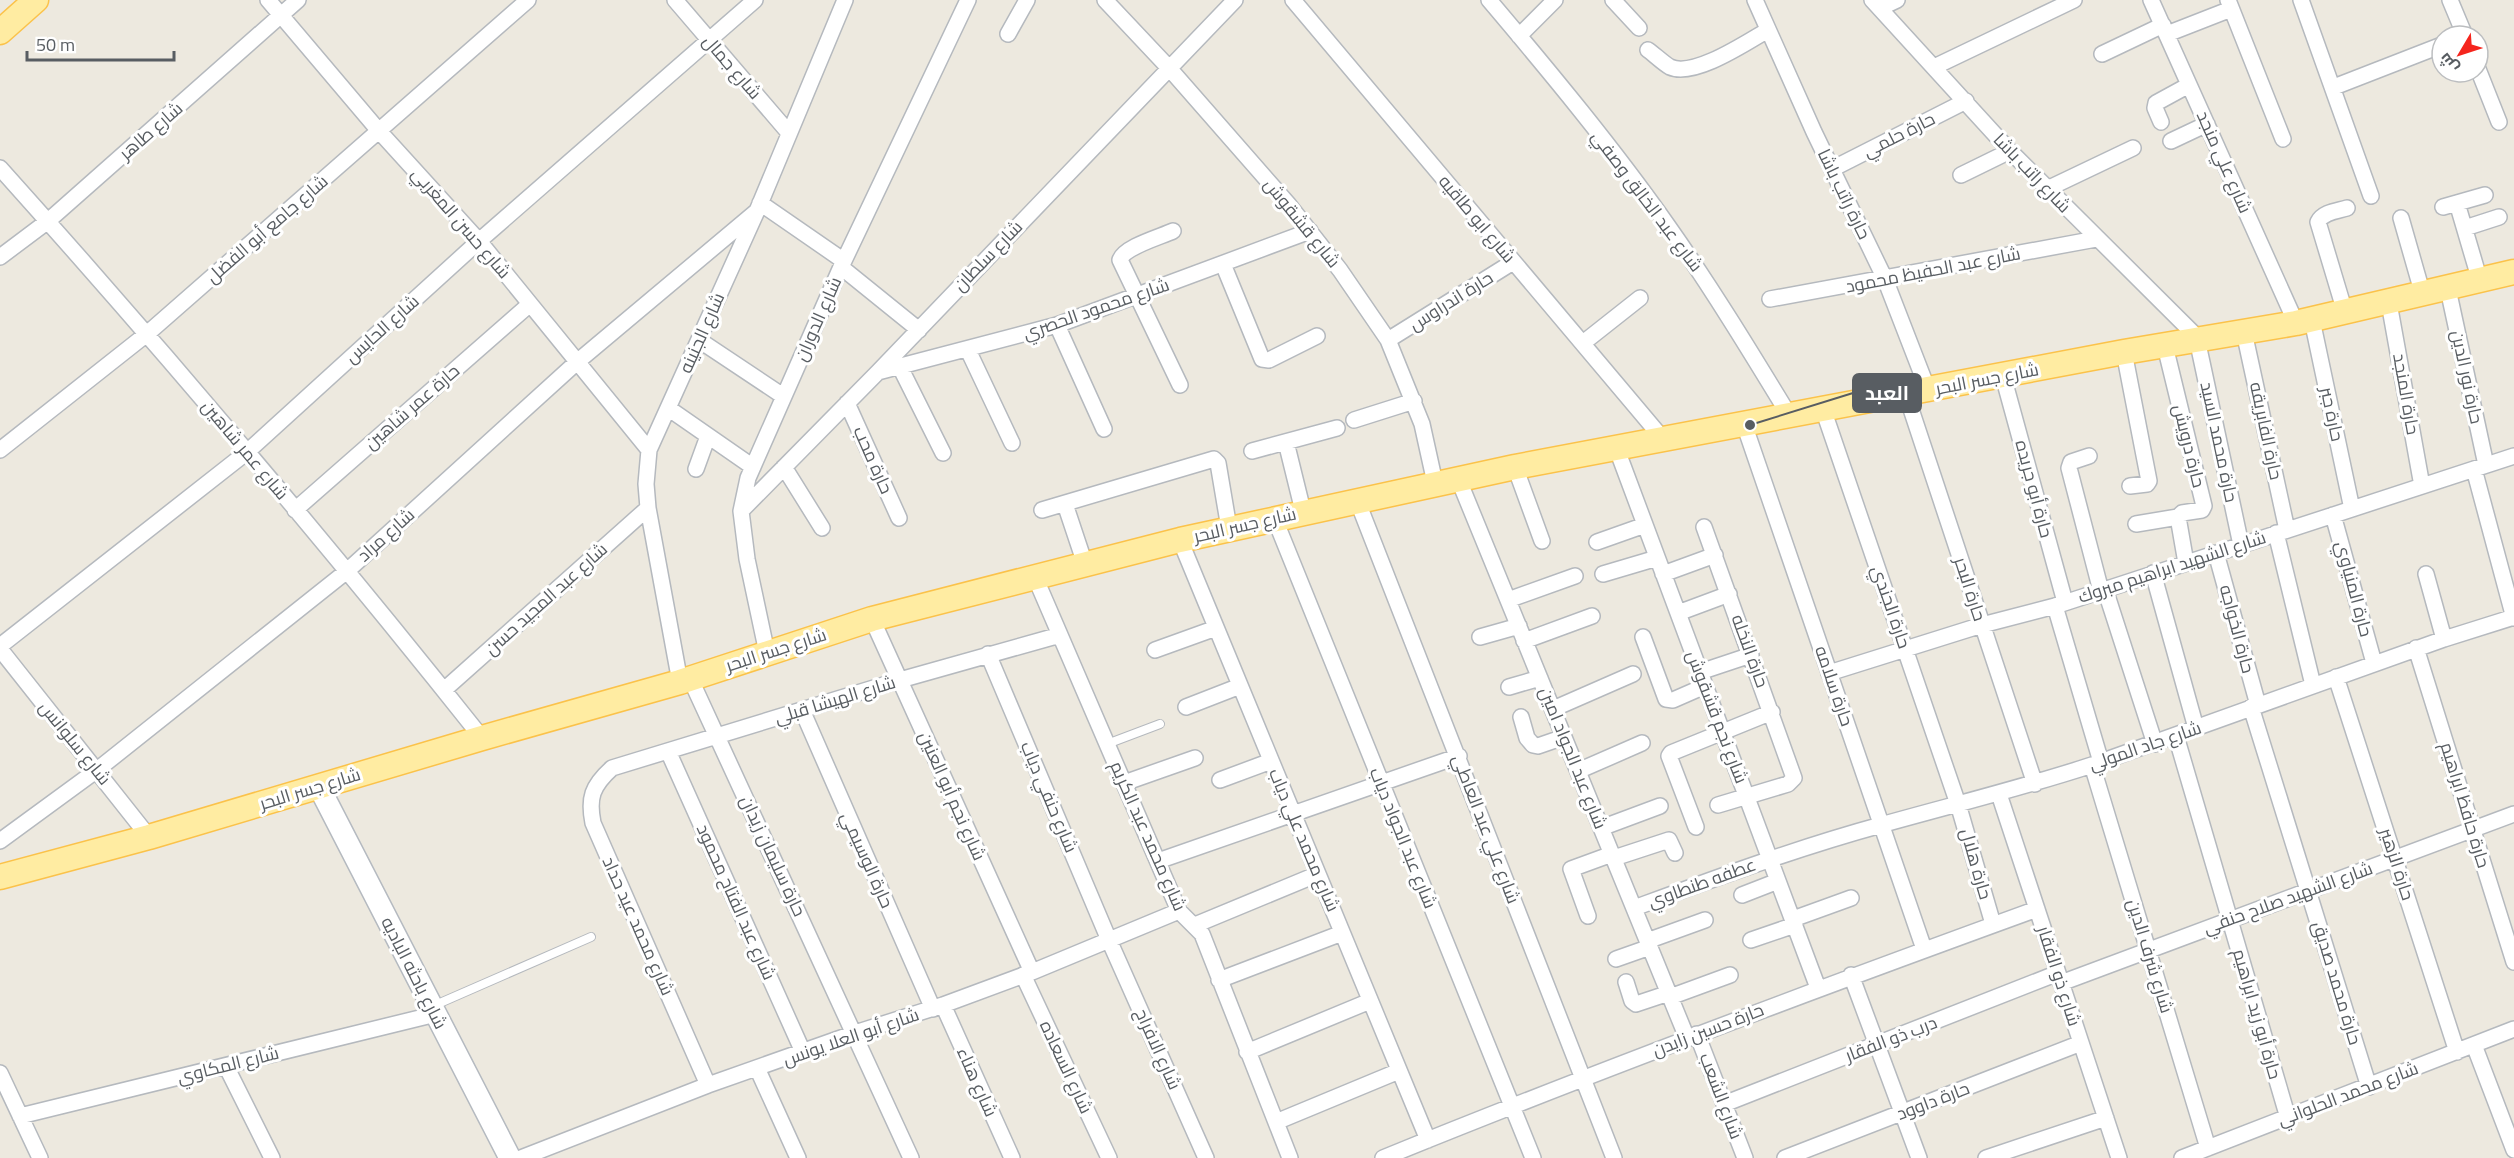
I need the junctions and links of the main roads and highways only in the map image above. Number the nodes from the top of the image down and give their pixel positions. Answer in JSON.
{"nodes":[{"id":1,"x":28,"y":2,"type":"edge"},
{"id":2,"x":0,"y":32,"type":"edge"},
{"id":3,"x":2514,"y":272,"type":"edge"},
{"id":4,"x":0,"y":877,"type":"edge"}],
"edges":[{"from":1,"to":2,"type":"main road"},
{"from":3,"to":4,"type":"main road","name":"شارع جسر البحر"}]}
